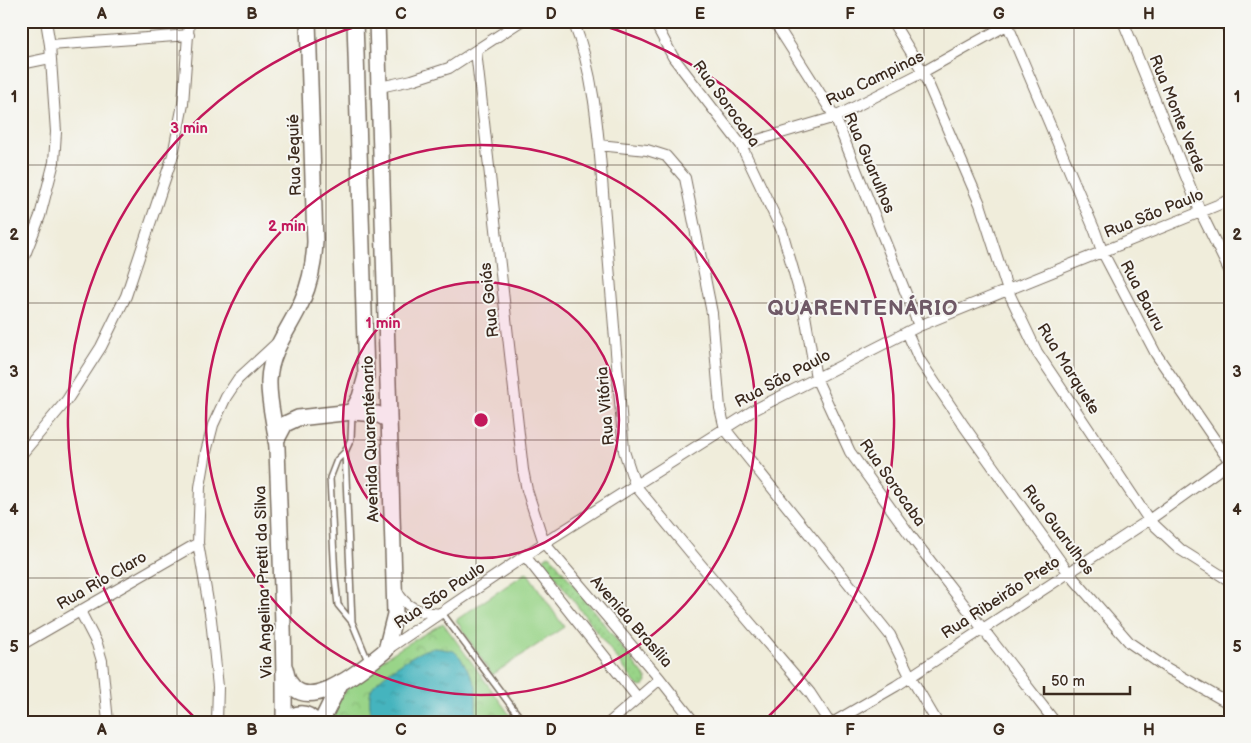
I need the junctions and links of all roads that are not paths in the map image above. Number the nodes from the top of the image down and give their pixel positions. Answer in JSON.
{"nodes":[{"id":1,"x":46,"y":21,"type":"edge"},
{"id":2,"x":189,"y":21,"type":"edge"},
{"id":3,"x":308,"y":21,"type":"edge"},
{"id":4,"x":355,"y":21,"type":"edge"},
{"id":5,"x":377,"y":21,"type":"edge"},
{"id":6,"x":521,"y":21,"type":"edge"},
{"id":7,"x":573,"y":21,"type":"edge"},
{"id":8,"x":654,"y":21,"type":"edge"},
{"id":9,"x":774,"y":21,"type":"edge"},
{"id":10,"x":892,"y":21,"type":"edge"},
{"id":11,"x":1123,"y":21,"type":"edge"},
{"id":12,"x":1224,"y":21,"type":"edge"},
{"id":13,"x":1009,"y":22,"type":"edge"},
{"id":14,"x":1230,"y":32,"type":"edge"},
{"id":15,"x":189,"y":35,"type":"junction"},
{"id":16,"x":50,"y":45,"type":"junction"},
{"id":17,"x":476,"y":51,"type":"junction"},
{"id":18,"x":50,"y":58,"type":"junction"},
{"id":19,"x":21,"y":64,"type":"edge"},
{"id":20,"x":924,"y":72,"type":"junction"},
{"id":21,"x":380,"y":87,"type":"junction"},
{"id":22,"x":835,"y":117,"type":"junction"},
{"id":23,"x":599,"y":145,"type":"junction"},
{"id":24,"x":741,"y":145,"type":"junction"},
{"id":25,"x":1230,"y":200,"type":"edge"},
{"id":26,"x":1200,"y":211,"type":"junction"},
{"id":27,"x":1102,"y":252,"type":"junction"},
{"id":28,"x":21,"y":265,"type":"edge"},
{"id":29,"x":1230,"y":272,"type":"edge"},
{"id":30,"x":1008,"y":291,"type":"junction"},
{"id":31,"x":920,"y":326,"type":"junction"},
{"id":32,"x":906,"y":332,"type":"junction"},
{"id":33,"x":280,"y":340,"type":"junction"},
{"id":34,"x":816,"y":378,"type":"junction"},
{"id":35,"x":352,"y":412,"type":"junction"},
{"id":36,"x":389,"y":420,"type":"junction"},
{"id":37,"x":724,"y":429,"type":"junction"},
{"id":38,"x":276,"y":441,"type":"junction"},
{"id":39,"x":345,"y":452,"type":"junction"},
{"id":40,"x":21,"y":456,"type":"edge"},
{"id":41,"x":1230,"y":462,"type":"edge"},
{"id":42,"x":635,"y":485,"type":"junction"},
{"id":43,"x":1148,"y":520,"type":"junction"},
{"id":44,"x":198,"y":543,"type":"junction"},
{"id":45,"x":544,"y":543,"type":"junction"},
{"id":46,"x":525,"y":556,"type":"junction"},
{"id":47,"x":1068,"y":572,"type":"junction"},
{"id":48,"x":1230,"y":581,"type":"edge"},
{"id":49,"x":393,"y":582,"type":"junction"},
{"id":50,"x":80,"y":611,"type":"junction"},
{"id":51,"x":441,"y":614,"type":"junction"},
{"id":52,"x":352,"y":622,"type":"junction"},
{"id":53,"x":982,"y":629,"type":"junction"},
{"id":54,"x":21,"y":645,"type":"edge"},
{"id":55,"x":386,"y":650,"type":"junction"},
{"id":56,"x":368,"y":663,"type":"junction"},
{"id":57,"x":285,"y":668,"type":"junction"},
{"id":58,"x":910,"y":676,"type":"junction"},
{"id":59,"x":660,"y":679,"type":"junction"},
{"id":60,"x":341,"y":682,"type":"junction"},
{"id":61,"x":637,"y":697,"type":"junction"},
{"id":62,"x":1230,"y":704,"type":"edge"},
{"id":63,"x":521,"y":719,"type":"dead end"},
{"id":64,"x":108,"y":722,"type":"edge"},
{"id":65,"x":217,"y":722,"type":"edge"},
{"id":66,"x":286,"y":722,"type":"edge"},
{"id":67,"x":315,"y":722,"type":"edge"},
{"id":68,"x":321,"y":722,"type":"edge"},
{"id":69,"x":610,"y":722,"type":"edge"},
{"id":70,"x":694,"y":722,"type":"edge"},
{"id":71,"x":829,"y":722,"type":"edge"},
{"id":72,"x":834,"y":722,"type":"edge"},
{"id":73,"x":937,"y":722,"type":"edge"},
{"id":74,"x":1055,"y":722,"type":"edge"}],
"edges":[{"from":1,"to":16,"type":"street"},
{"from":2,"to":15,"type":"street"},
{"from":3,"to":33,"type":"main road","name":"Rua Jequié"},
{"from":4,"to":35,"type":"main road"},
{"from":5,"to":21,"type":"main road","name":"Avenida Quarenténario"},
{"from":6,"to":17,"type":"street"},
{"from":7,"to":23,"type":"street","name":"Rua Vitória"},
{"from":8,"to":24,"type":"street","name":"Rua Sorocaba"},
{"from":9,"to":22,"type":"street","name":"Rua Guarulhos"},
{"from":10,"to":20,"type":"street","name":"Rua Marquete"},
{"from":11,"to":26,"type":"street","name":"Rua Monte Verde"},
{"from":12,"to":14,"type":"street"},
{"from":13,"to":20,"type":"street","name":"Rua Campinas"},
{"from":13,"to":27,"type":"street","name":"Rua Bauru"},
{"from":15,"to":16,"type":"street"},
{"from":15,"to":40,"type":"street"},
{"from":16,"to":18,"type":"street"},
{"from":17,"to":21,"type":"street"},
{"from":17,"to":45,"type":"street","name":"Rua Goiás"},
{"from":18,"to":19,"type":"street"},
{"from":18,"to":28,"type":"street"},
{"from":20,"to":22,"type":"street","name":"Rua Campinas"},
{"from":20,"to":30,"type":"street","name":"Rua Marquete"},
{"from":21,"to":36,"type":"main road","name":"Avenida Quarenténario"},
{"from":22,"to":24,"type":"street","name":"Rua Campinas"},
{"from":22,"to":31,"type":"street","name":"Rua Guarulhos"},
{"from":23,"to":37,"type":"street"},
{"from":23,"to":42,"type":"street","name":"Rua Vitória"},
{"from":24,"to":34,"type":"street","name":"Rua Sorocaba"},
{"from":25,"to":26,"type":"street","name":"Rua São Paulo"},
{"from":26,"to":27,"type":"street","name":"Rua São Paulo"},
{"from":26,"to":29,"type":"street","name":"Rua Monte Verde"},
{"from":27,"to":30,"type":"street","name":"Rua São Paulo"},
{"from":27,"to":41,"type":"street","name":"Rua Bauru"},
{"from":30,"to":31,"type":"street","name":"Rua São Paulo"},
{"from":30,"to":43,"type":"street","name":"Rua Marquete"},
{"from":31,"to":32,"type":"street","name":"Rua São Paulo"},
{"from":32,"to":34,"type":"street","name":"Rua São Paulo"},
{"from":32,"to":47,"type":"street","name":"Rua Guarulhos"},
{"from":33,"to":38,"type":"main road","name":"Rua Jequié"},
{"from":33,"to":44,"type":"street"},
{"from":34,"to":37,"type":"street","name":"Rua São Paulo"},
{"from":34,"to":53,"type":"street","name":"Rua Sorocaba"},
{"from":35,"to":36,"type":"main road"},
{"from":35,"to":38,"type":"main road"},
{"from":35,"to":39,"type":"lane"},
{"from":36,"to":49,"type":"main road","name":"Avenida Quarenténario"},
{"from":37,"to":42,"type":"street","name":"Rua São Paulo"},
{"from":37,"to":58,"type":"street"},
{"from":38,"to":57,"type":"main road","name":"Via Angelina Pretti da Silva"},
{"from":39,"to":52,"type":"lane"},
{"from":39,"to":52,"type":"lane"},
{"from":41,"to":43,"type":"street","name":"Rua Ribeirão Preto"},
{"from":42,"to":45,"type":"street","name":"Rua São Paulo"},
{"from":42,"to":71,"type":"street","name":"Rua Vitória"},
{"from":43,"to":47,"type":"street","name":"Rua Ribeirão Preto"},
{"from":43,"to":48,"type":"street","name":"Rua Marquete"},
{"from":44,"to":50,"type":"street","name":"Rua Rio Claro"},
{"from":44,"to":65,"type":"street"},
{"from":45,"to":46,"type":"street","name":"Rua São Paulo"},
{"from":45,"to":59,"type":"street","name":"Avenida Brasília"},
{"from":46,"to":51,"type":"street","name":"Rua São Paulo"},
{"from":46,"to":61,"type":"street"},
{"from":47,"to":53,"type":"street","name":"Rua Ribeirão Preto"},
{"from":47,"to":62,"type":"street","name":"Rua Guarulhos"},
{"from":49,"to":51,"type":"street"},
{"from":49,"to":55,"type":"main road","name":"Avenida Quarenténario"},
{"from":50,"to":54,"type":"street","name":"Rua Rio Claro"},
{"from":50,"to":64,"type":"street"},
{"from":51,"to":55,"type":"street","name":"Rua São Paulo"},
{"from":51,"to":63,"type":"lane"},
{"from":52,"to":56,"type":"lane"},
{"from":53,"to":58,"type":"street","name":"Rua Ribeirão Preto"},
{"from":53,"to":74,"type":"street","name":"Rua Sorocaba"},
{"from":55,"to":56,"type":"main road"},
{"from":56,"to":60,"type":"main road"},
{"from":57,"to":60,"type":"main road"},
{"from":57,"to":66,"type":"main road","name":"Via Angelina Pretti da Silva"},
{"from":58,"to":72,"type":"street","name":"Rua Ribeirão Preto"},
{"from":58,"to":73,"type":"street"},
{"from":59,"to":61,"type":"street"},
{"from":59,"to":70,"type":"street","name":"Avenida Brasília"},
{"from":60,"to":68,"type":"main road"},
{"from":61,"to":69,"type":"street"},
{"from":66,"to":67,"type":"main road"}]}
